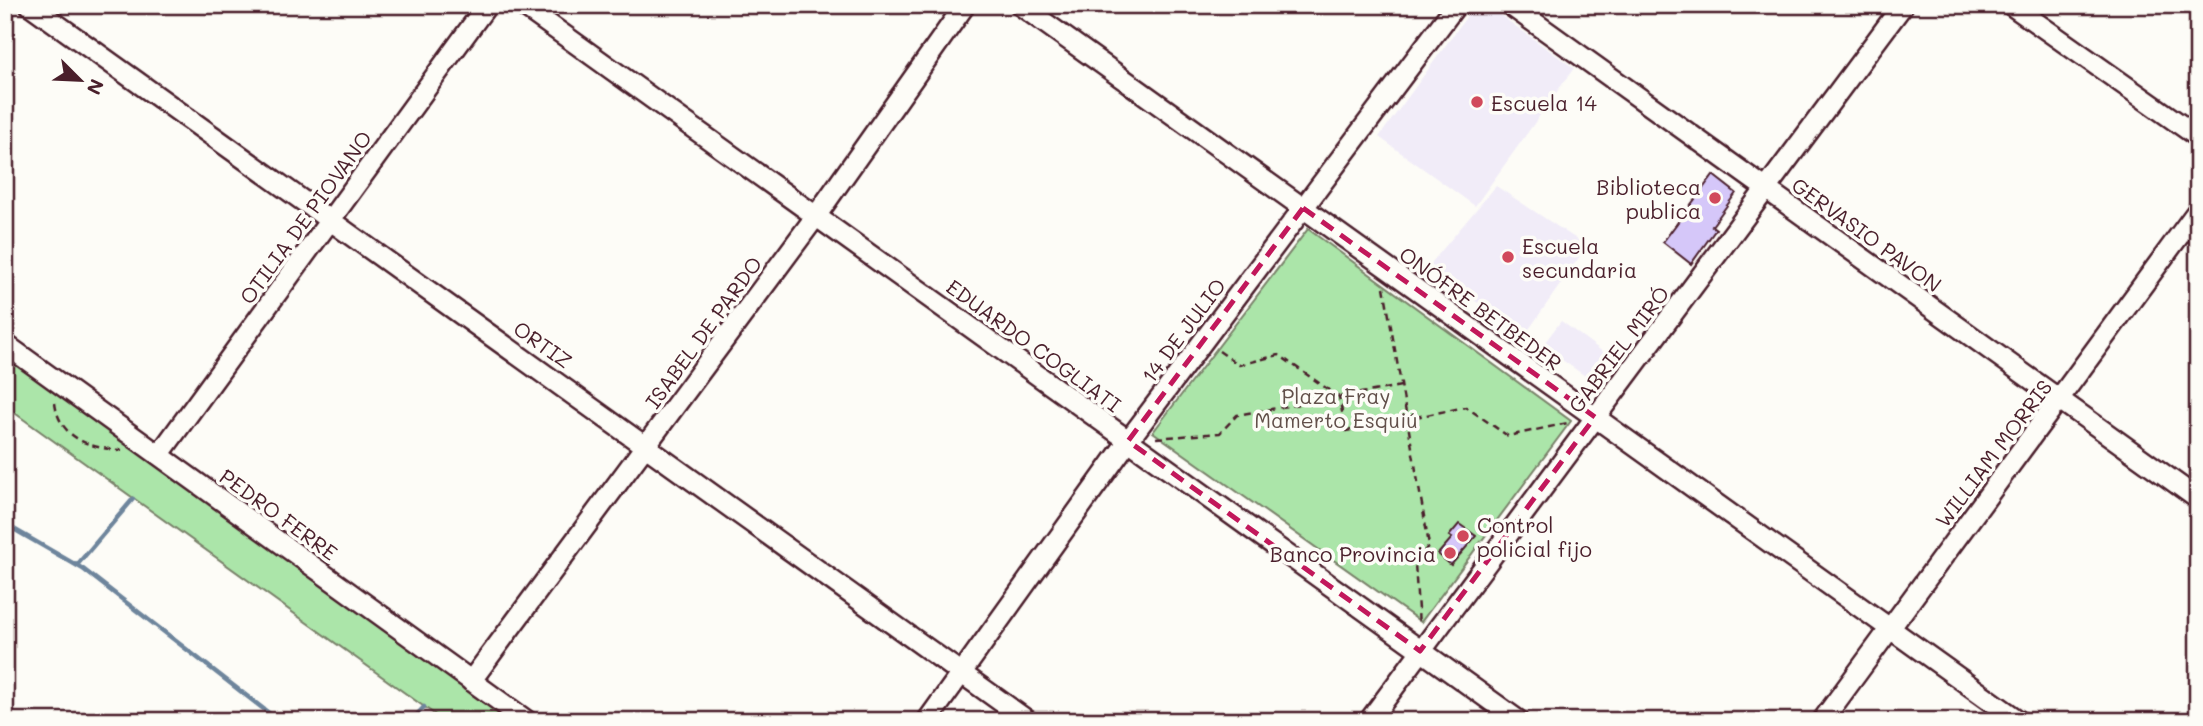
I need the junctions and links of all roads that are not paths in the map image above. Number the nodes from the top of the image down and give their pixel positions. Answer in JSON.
{"nodes":[{"id":1,"x":30,"y":5,"type":"edge"},
{"id":2,"x":487,"y":5,"type":"edge"},
{"id":3,"x":522,"y":5,"type":"edge"},
{"id":4,"x":965,"y":5,"type":"edge"},
{"id":5,"x":1020,"y":5,"type":"edge"},
{"id":6,"x":1456,"y":5,"type":"edge"},
{"id":7,"x":1510,"y":5,"type":"edge"},
{"id":8,"x":1903,"y":5,"type":"edge"},
{"id":9,"x":2011,"y":5,"type":"edge"},
{"id":10,"x":2198,"y":136,"type":"edge"},
{"id":11,"x":1766,"y":190,"type":"junction"},
{"id":12,"x":1303,"y":208,"type":"junction"},
{"id":13,"x":2198,"y":210,"type":"edge"},
{"id":14,"x":816,"y":216,"type":"junction"},
{"id":15,"x":330,"y":221,"type":"junction"},
{"id":16,"x":5,"y":344,"type":"edge"},
{"id":17,"x":2060,"y":401,"type":"junction"},
{"id":18,"x":1595,"y":418,"type":"junction"},
{"id":19,"x":1128,"y":440,"type":"junction"},
{"id":20,"x":647,"y":446,"type":"junction"},
{"id":21,"x":159,"y":455,"type":"junction"},
{"id":22,"x":2198,"y":499,"type":"edge"},
{"id":23,"x":1890,"y":628,"type":"junction"},
{"id":24,"x":1420,"y":651,"type":"junction"},
{"id":25,"x":962,"y":673,"type":"junction"},
{"id":26,"x":471,"y":681,"type":"junction"},
{"id":27,"x":527,"y":721,"type":"edge"},
{"id":28,"x":927,"y":721,"type":"edge"},
{"id":29,"x":1028,"y":721,"type":"edge"},
{"id":30,"x":1369,"y":721,"type":"edge"},
{"id":31,"x":1519,"y":721,"type":"edge"},
{"id":32,"x":1822,"y":721,"type":"edge"},
{"id":33,"x":2019,"y":721,"type":"edge"}],
"edges":[{"from":1,"to":15,"type":"street","name":"ORTIZ"},
{"from":2,"to":15,"type":"street","name":"OTILIA DE PIOVANO"},
{"from":3,"to":14,"type":"street","name":"EDUARDO COGLIATI"},
{"from":4,"to":14,"type":"street","name":"ISABEL DE PARDO"},
{"from":5,"to":12,"type":"street","name":"ONÓFRE BETBEDER"},
{"from":6,"to":12,"type":"street","name":"14 DE JULIO"},
{"from":7,"to":11,"type":"street","name":"GERVASIO PAVON"},
{"from":8,"to":11,"type":"street","name":"GABRIEL MIRÓ"},
{"from":9,"to":10,"type":"street"},
{"from":11,"to":17,"type":"street","name":"GERVASIO PAVON"},
{"from":11,"to":18,"type":"street","name":"GABRIEL MIRÓ"},
{"from":12,"to":18,"type":"street","name":"ONÓFRE BETBEDER"},
{"from":12,"to":19,"type":"street","name":"14 DE JULIO"},
{"from":13,"to":17,"type":"street","name":"WILLIAM MORRIS"},
{"from":14,"to":19,"type":"street","name":"EDUARDO COGLIATI"},
{"from":14,"to":20,"type":"street","name":"ISABEL DE PARDO"},
{"from":15,"to":20,"type":"street","name":"ORTIZ"},
{"from":15,"to":21,"type":"street","name":"OTILIA DE PIOVANO"},
{"from":16,"to":21,"type":"street","name":"PEDRO FERRE"},
{"from":17,"to":22,"type":"street","name":"GERVASIO PAVON"},
{"from":17,"to":23,"type":"street","name":"WILLIAM MORRIS"},
{"from":18,"to":23,"type":"street","name":"ONÓFRE BETBEDER"},
{"from":18,"to":24,"type":"street","name":"GABRIEL MIRÓ"},
{"from":19,"to":24,"type":"street","name":"EDUARDO COGLIATI"},
{"from":19,"to":25,"type":"street","name":"14 DE JULIO"},
{"from":20,"to":25,"type":"street","name":"ORTIZ"},
{"from":20,"to":26,"type":"street","name":"ISABEL DE PARDO"},
{"from":21,"to":26,"type":"street","name":"PEDRO FERRE"},
{"from":23,"to":32,"type":"street","name":"WILLIAM MORRIS"},
{"from":23,"to":33,"type":"street","name":"ONÓFRE BETBEDER"},
{"from":24,"to":30,"type":"street","name":"GABRIEL MIRÓ"},
{"from":24,"to":31,"type":"street","name":"EDUARDO COGLIATI"},
{"from":25,"to":28,"type":"street","name":"14 DE JULIO"},
{"from":25,"to":29,"type":"street","name":"ORTIZ"},
{"from":26,"to":27,"type":"street","name":"PEDRO FERRE"}]}
